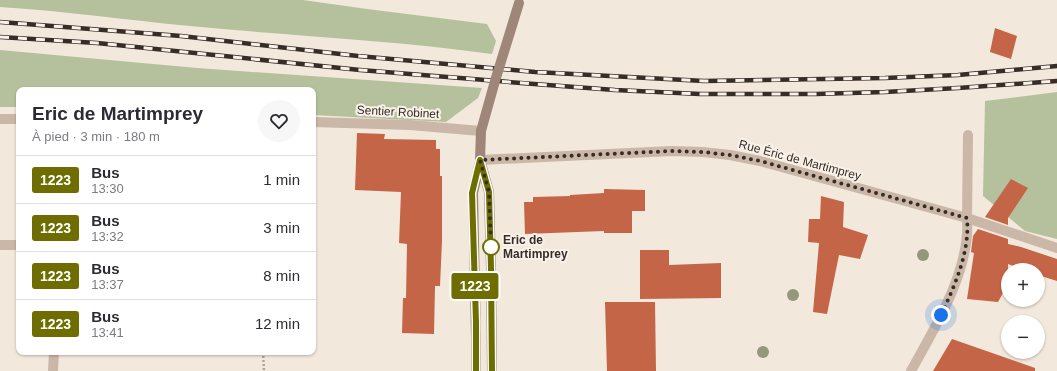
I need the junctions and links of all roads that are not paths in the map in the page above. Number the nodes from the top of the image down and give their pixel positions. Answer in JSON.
{"nodes":[{"id":1,"x":520,"y":2,"type":"edge"},
{"id":2,"x":0,"y":119,"type":"edge"},
{"id":3,"x":16,"y":119,"type":"edge"},
{"id":4,"x":316,"y":122,"type":"edge"},
{"id":5,"x":481,"y":131,"type":"junction"},
{"id":6,"x":968,"y":135,"type":"dead end"},
{"id":7,"x":480,"y":160,"type":"junction"},
{"id":8,"x":967,"y":218,"type":"junction"},
{"id":9,"x":0,"y":245,"type":"edge"},
{"id":10,"x":16,"y":245,"type":"edge"},
{"id":11,"x":1057,"y":248,"type":"edge"},
{"id":12,"x":54,"y":355,"type":"edge"},
{"id":13,"x":53,"y":371,"type":"edge"},
{"id":14,"x":476,"y":371,"type":"edge"},
{"id":15,"x":492,"y":371,"type":"edge"},
{"id":16,"x":911,"y":371,"type":"edge"}],
"edges":[{"from":1,"to":5,"type":"main road","bridge":true},
{"from":2,"to":3,"type":"street"},
{"from":4,"to":5,"type":"street","name":"Sentier Robinet"},
{"from":5,"to":7,"type":"main road"},
{"from":6,"to":8,"type":"street"},
{"from":7,"to":8,"type":"street","name":"Rue Éric de Martimprey"},
{"from":7,"to":14,"type":"main road"},
{"from":7,"to":15,"type":"main road"},
{"from":8,"to":11,"type":"street","name":"Rue Éric de Martimprey"},
{"from":8,"to":16,"type":"street"},
{"from":9,"to":10,"type":"street"},
{"from":12,"to":13,"type":"street"}]}
